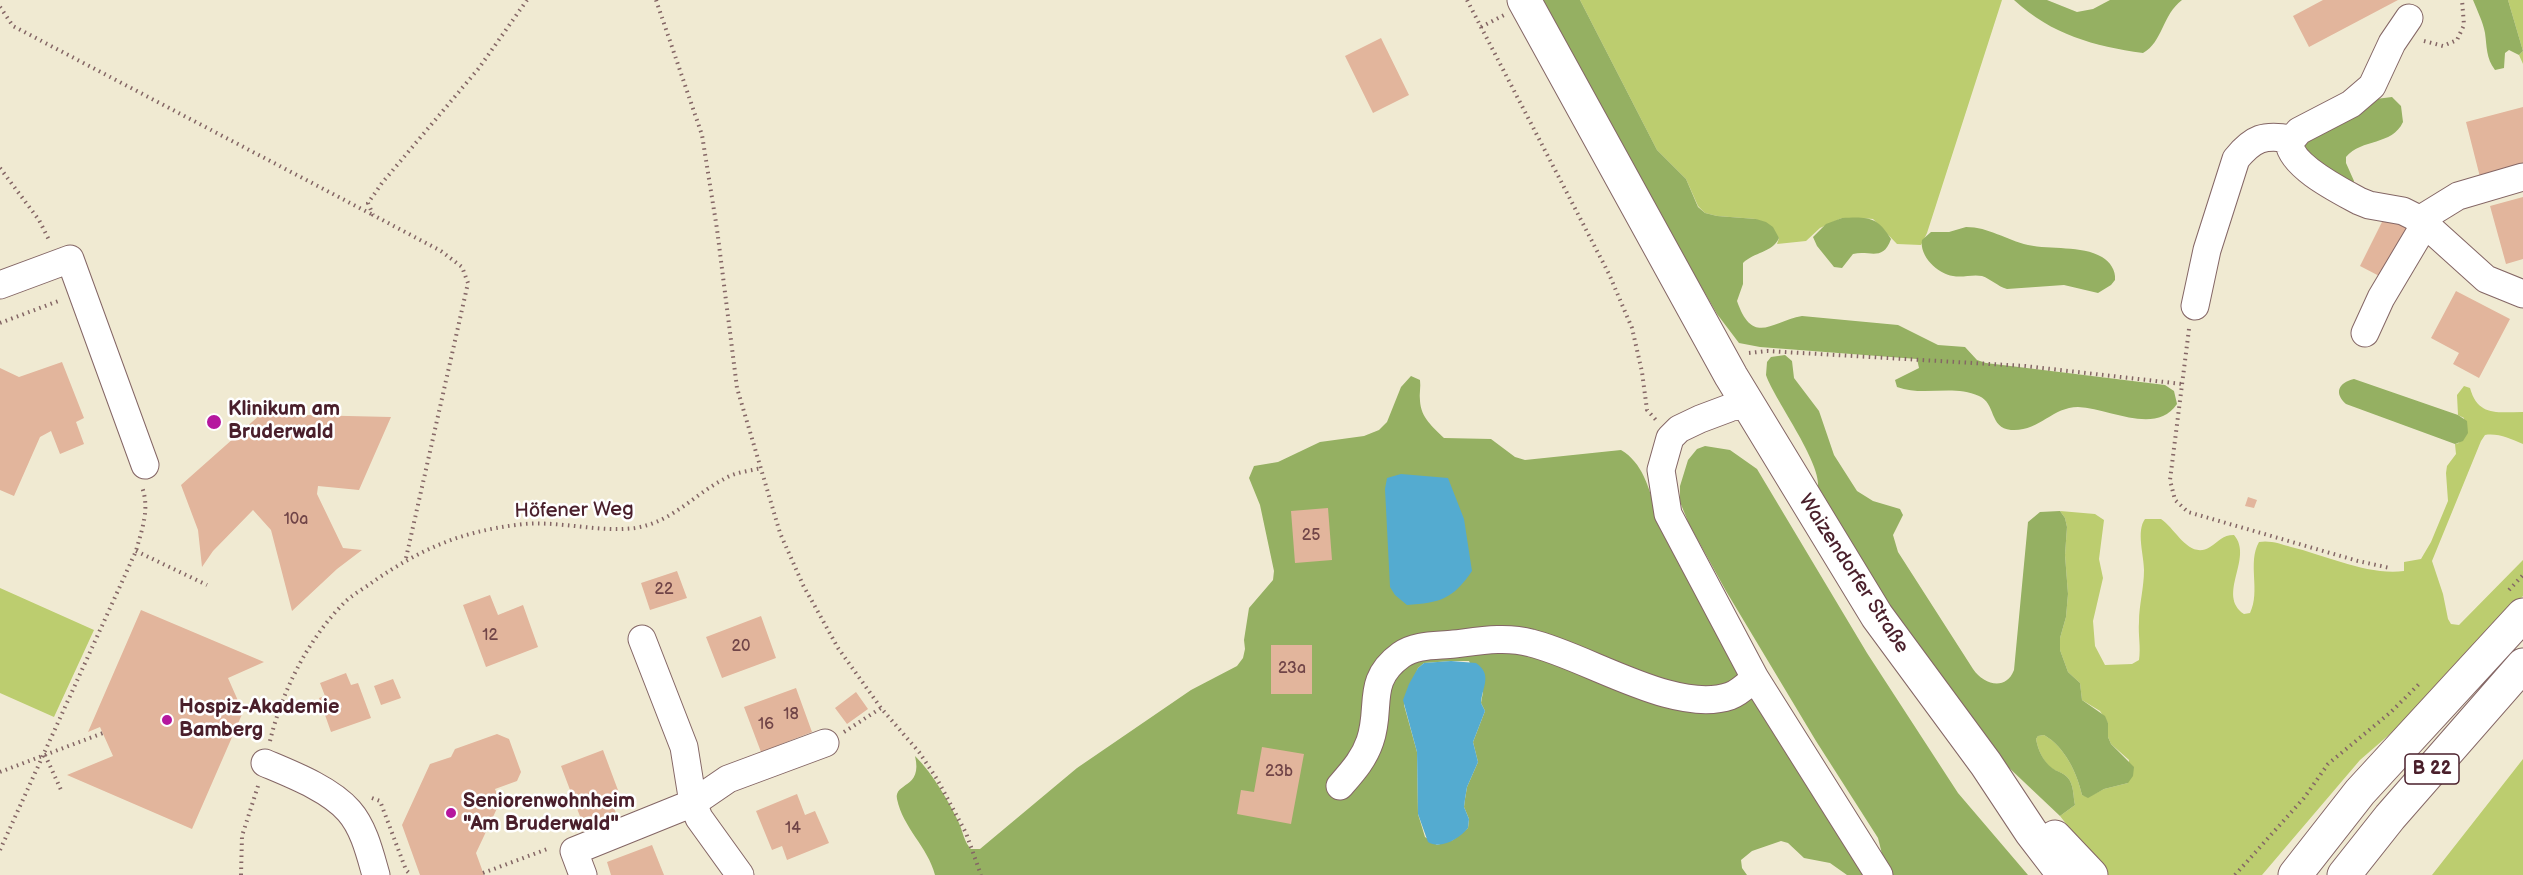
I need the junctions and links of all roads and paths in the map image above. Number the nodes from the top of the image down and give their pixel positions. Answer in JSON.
{"nodes":[{"id":1,"x":527,"y":0,"type":"edge"},
{"id":2,"x":656,"y":0,"type":"edge"},
{"id":3,"x":1467,"y":0,"type":"edge"},
{"id":4,"x":1524,"y":0,"type":"edge"},
{"id":5,"x":2462,"y":0,"type":"edge"},
{"id":6,"x":0,"y":7,"type":"edge"},
{"id":7,"x":2404,"y":24,"type":"joint"},
{"id":8,"x":2291,"y":139,"type":"junction"},
{"id":9,"x":2523,"y":177,"type":"edge"},
{"id":10,"x":374,"y":215,"type":"junction"},
{"id":11,"x":2422,"y":222,"type":"junction"},
{"id":12,"x":0,"y":285,"type":"edge"},
{"id":13,"x":2523,"y":294,"type":"edge"},
{"id":14,"x":72,"y":297,"type":"dead end"},
{"id":15,"x":2195,"y":306,"type":"joint"},
{"id":16,"x":0,"y":323,"type":"edge"},
{"id":17,"x":2365,"y":333,"type":"dead end"},
{"id":18,"x":1727,"y":370,"type":"junction"},
{"id":19,"x":2182,"y":384,"type":"junction"},
{"id":20,"x":1748,"y":405,"type":"junction"},
{"id":21,"x":1670,"y":438,"type":"junction"},
{"id":22,"x":761,"y":468,"type":"junction"},
{"id":23,"x":142,"y":472,"type":"joint"},
{"id":24,"x":136,"y":551,"type":"junction"},
{"id":25,"x":405,"y":559,"type":"junction"},
{"id":26,"x":2390,"y":568,"type":"dead end"},
{"id":27,"x":2523,"y":575,"type":"edge"},
{"id":28,"x":207,"y":585,"type":"dead end"},
{"id":29,"x":2512,"y":606,"type":"edge"},
{"id":30,"x":642,"y":639,"type":"dead end"},
{"id":31,"x":2523,"y":665,"type":"edge"},
{"id":32,"x":1755,"y":678,"type":"junction"},
{"id":33,"x":2420,"y":682,"type":"dead end"},
{"id":34,"x":881,"y":708,"type":"junction"},
{"id":35,"x":103,"y":733,"type":"dead end"},
{"id":36,"x":825,"y":743,"type":"joint"},
{"id":37,"x":45,"y":755,"type":"junction"},
{"id":38,"x":265,"y":763,"type":"junction"},
{"id":39,"x":1986,"y":764,"type":"junction"},
{"id":40,"x":0,"y":772,"type":"edge"},
{"id":41,"x":1340,"y":786,"type":"dead end"},
{"id":42,"x":62,"y":792,"type":"dead end"},
{"id":43,"x":693,"y":803,"type":"junction"},
{"id":44,"x":0,"y":850,"type":"edge"},
{"id":45,"x":578,"y":863,"type":"edge"},
{"id":46,"x":483,"y":873,"type":"dead end"},
{"id":47,"x":241,"y":875,"type":"edge"},
{"id":48,"x":376,"y":875,"type":"edge"},
{"id":49,"x":740,"y":875,"type":"edge"},
{"id":50,"x":981,"y":875,"type":"edge"},
{"id":51,"x":1879,"y":875,"type":"edge"},
{"id":52,"x":2064,"y":875,"type":"edge"},
{"id":53,"x":2091,"y":875,"type":"edge"},
{"id":54,"x":2235,"y":875,"type":"edge"},
{"id":55,"x":2295,"y":875,"type":"edge"},
{"id":56,"x":2344,"y":875,"type":"edge"}],
"edges":[{"from":1,"to":10,"type":"path"},
{"from":2,"to":22,"type":"path"},
{"from":3,"to":21,"type":"path"},
{"from":4,"to":18,"type":"main road","name":"Waizendorfer Straße"},
{"from":5,"to":7,"type":"path"},
{"from":6,"to":10,"type":"path"},
{"from":7,"to":8,"type":"street"},
{"from":8,"to":11,"type":"street"},
{"from":8,"to":15,"type":"street"},
{"from":9,"to":11,"type":"street"},
{"from":10,"to":25,"type":"path"},
{"from":11,"to":13,"type":"street"},
{"from":11,"to":17,"type":"street"},
{"from":12,"to":23,"type":"street"},
{"from":14,"to":16,"type":"path"},
{"from":15,"to":19,"type":"path"},
{"from":18,"to":19,"type":"path"},
{"from":18,"to":20,"type":"main road","name":"Waizendorfer Straße"},
{"from":19,"to":26,"type":"path"},
{"from":20,"to":21,"type":"street"},
{"from":20,"to":39,"type":"main road","name":"Waizendorfer Straße"},
{"from":21,"to":32,"type":"street"},
{"from":22,"to":25,"type":"path","name":"Höfener Weg"},
{"from":22,"to":34,"type":"path"},
{"from":23,"to":24,"type":"path"},
{"from":24,"to":28,"type":"path"},
{"from":24,"to":37,"type":"path"},
{"from":25,"to":38,"type":"path","name":"Höfener Weg"},
{"from":27,"to":29,"type":"path"},
{"from":29,"to":55,"type":"main road","number":"B 22"},
{"from":30,"to":43,"type":"street"},
{"from":31,"to":56,"type":"main road","number":"B 22"},
{"from":32,"to":41,"type":"street"},
{"from":32,"to":51,"type":"street"},
{"from":33,"to":54,"type":"path"},
{"from":34,"to":36,"type":"path"},
{"from":34,"to":50,"type":"path"},
{"from":35,"to":37,"type":"path"},
{"from":36,"to":43,"type":"street"},
{"from":37,"to":40,"type":"path"},
{"from":37,"to":42,"type":"path"},
{"from":37,"to":44,"type":"path"},
{"from":38,"to":47,"type":"path","name":"Höfener Weg"},
{"from":38,"to":48,"type":"street"},
{"from":39,"to":52,"type":"main road","name":"Waizendorfer Straße"},
{"from":39,"to":53,"type":"main road","name":"Waizendorfer Straße"},
{"from":43,"to":45,"type":"street"},
{"from":43,"to":49,"type":"street"},
{"from":45,"to":46,"type":"path"}]}
